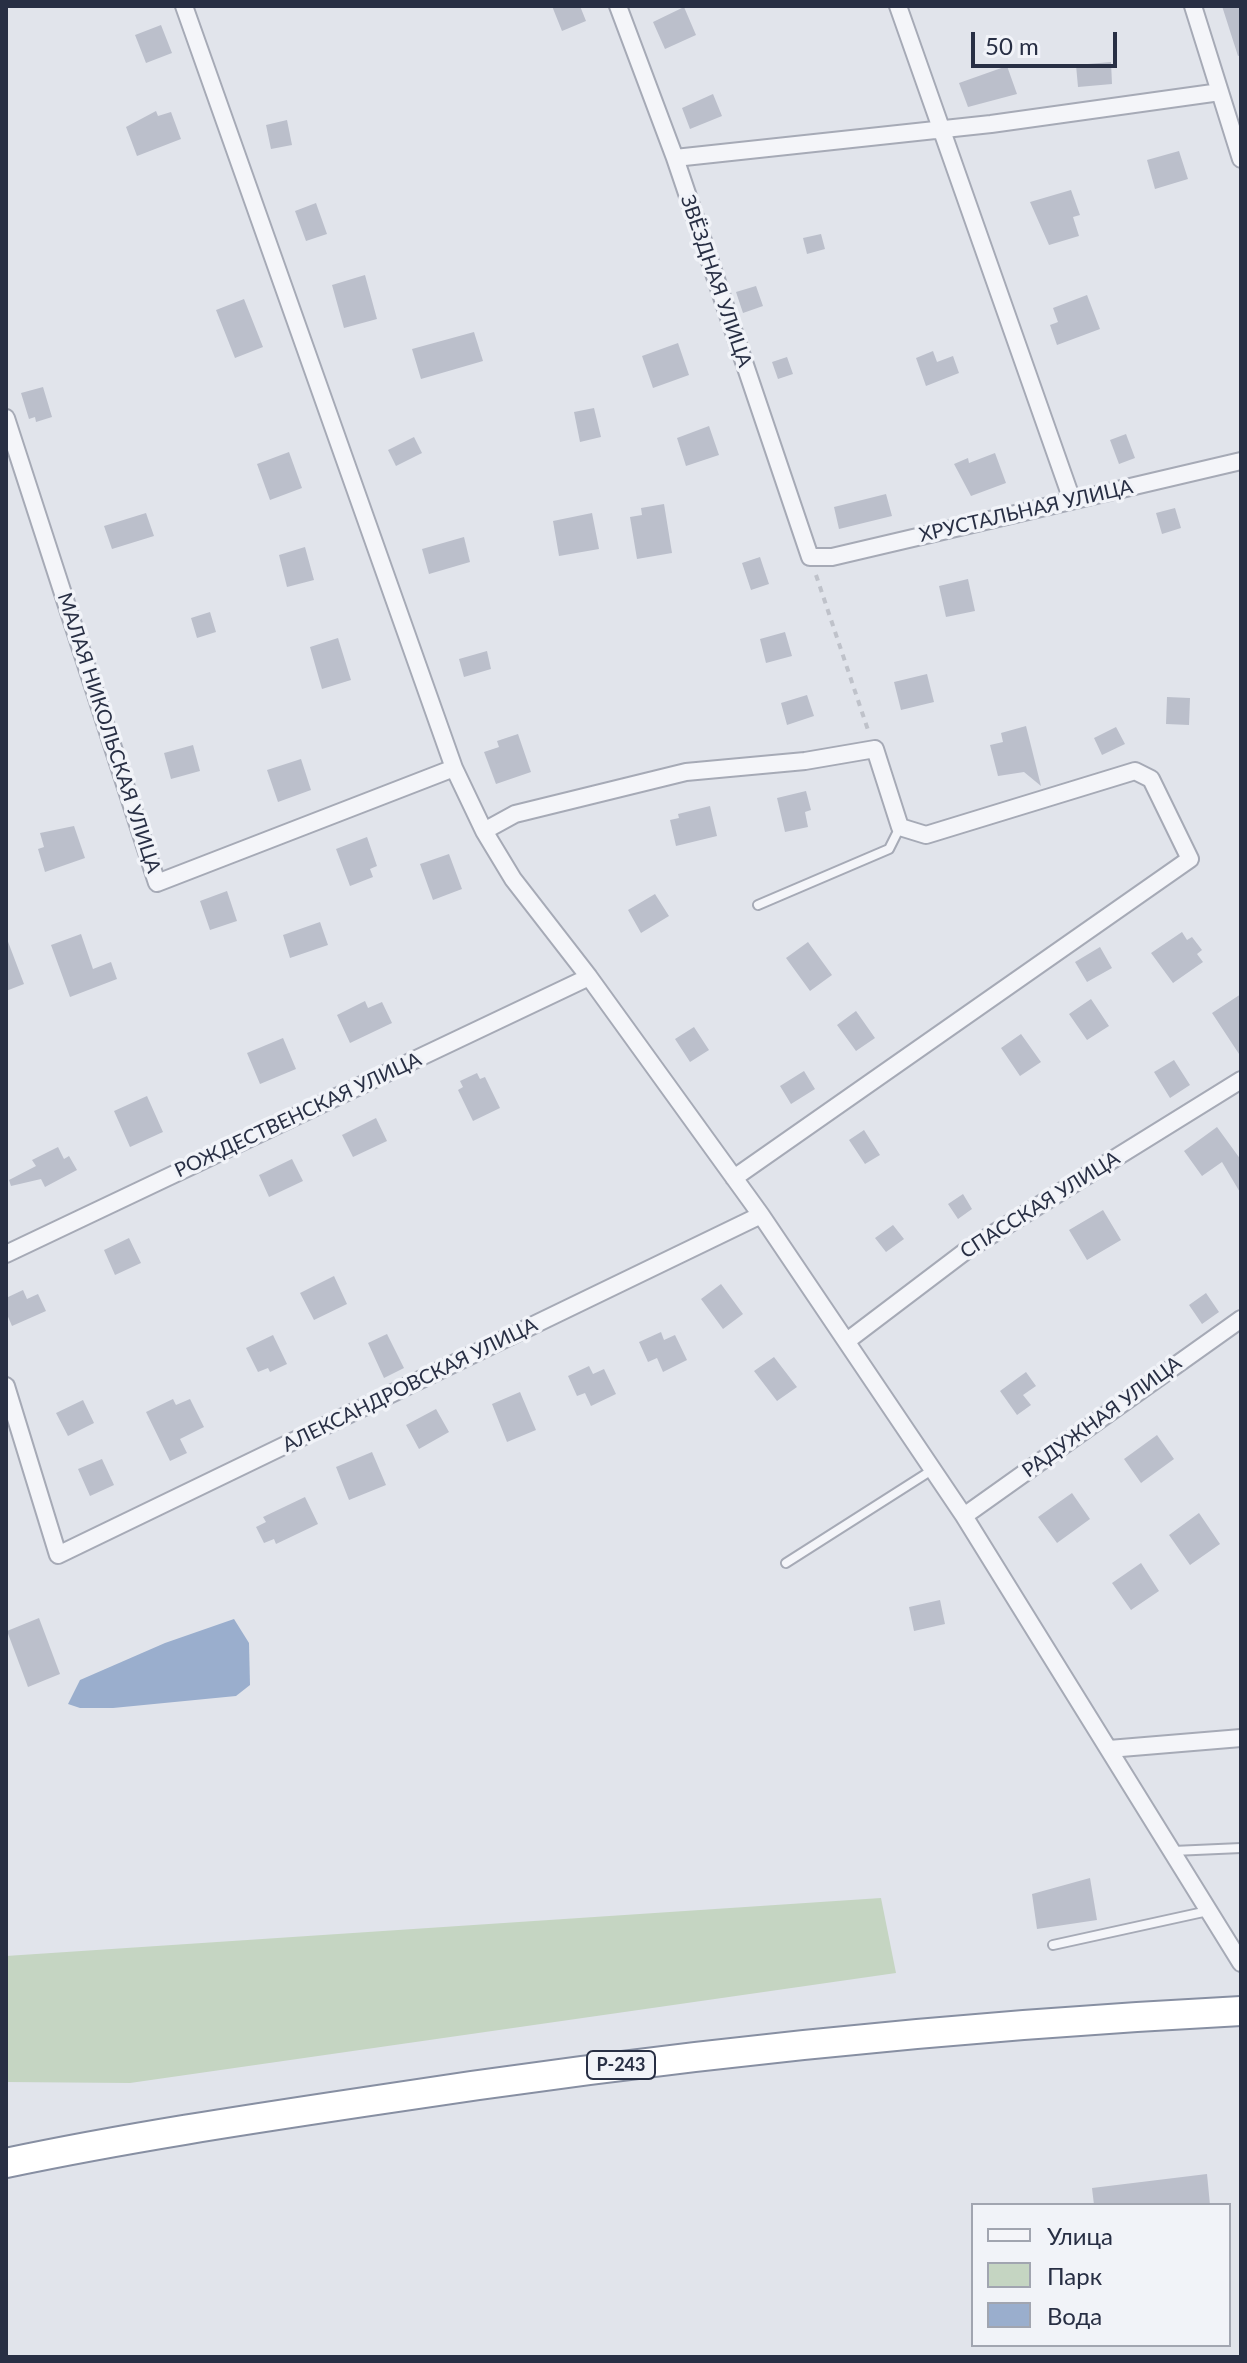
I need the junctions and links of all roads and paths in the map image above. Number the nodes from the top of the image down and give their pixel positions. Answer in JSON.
{"nodes":[{"id":1,"x":184,"y":6,"type":"edge"},
{"id":2,"x":618,"y":6,"type":"edge"},
{"id":3,"x":898,"y":6,"type":"edge"},
{"id":4,"x":1193,"y":6,"type":"edge"},
{"id":5,"x":1220,"y":92,"type":"junction"},
{"id":6,"x":941,"y":128,"type":"junction"},
{"id":7,"x":675,"y":158,"type":"junction"},
{"id":8,"x":1241,"y":159,"type":"edge"},
{"id":9,"x":6,"y":418,"type":"edge"},
{"id":10,"x":1241,"y":461,"type":"edge"},
{"id":11,"x":1072,"y":500,"type":"junction"},
{"id":12,"x":810,"y":557,"type":"junction"},
{"id":13,"x":875,"y":749,"type":"junction"},
{"id":14,"x":454,"y":768,"type":"junction"},
{"id":15,"x":900,"y":827,"type":"junction"},
{"id":16,"x":484,"y":831,"type":"junction"},
{"id":17,"x":758,"y":905,"type":"dead end"},
{"id":18,"x":589,"y":977,"type":"junction"},
{"id":19,"x":1241,"y":1080,"type":"edge"},
{"id":20,"x":734,"y":1178,"type":"junction"},
{"id":21,"x":761,"y":1215,"type":"junction"},
{"id":22,"x":6,"y":1254,"type":"edge"},
{"id":23,"x":1241,"y":1319,"type":"edge"},
{"id":24,"x":847,"y":1341,"type":"junction"},
{"id":25,"x":6,"y":1386,"type":"edge"},
{"id":26,"x":933,"y":1469,"type":"junction"},
{"id":27,"x":964,"y":1516,"type":"junction"},
{"id":28,"x":786,"y":1563,"type":"dead end"},
{"id":29,"x":1241,"y":1738,"type":"edge"},
{"id":30,"x":1109,"y":1749,"type":"junction"},
{"id":31,"x":1241,"y":1848,"type":"edge"},
{"id":32,"x":1172,"y":1851,"type":"junction"},
{"id":33,"x":1209,"y":1911,"type":"junction"},
{"id":34,"x":1053,"y":1945,"type":"dead end"},
{"id":35,"x":1241,"y":1963,"type":"edge"},
{"id":36,"x":1241,"y":2011,"type":"edge"},
{"id":37,"x":6,"y":2163,"type":"edge"}],
"edges":[{"from":1,"to":14,"type":"street"},
{"from":2,"to":7,"type":"street","name":"ЗВЁЗДНАЯ УЛИЦА"},
{"from":3,"to":6,"type":"street"},
{"from":4,"to":5,"type":"street"},
{"from":5,"to":6,"type":"street"},
{"from":5,"to":8,"type":"street"},
{"from":6,"to":7,"type":"street"},
{"from":6,"to":11,"type":"street"},
{"from":7,"to":12,"type":"street","name":"ЗВЁЗДНАЯ УЛИЦА"},
{"from":9,"to":14,"type":"street","name":"МАЛАЯ НИКОЛЬСКАЯ УЛИЦА"},
{"from":10,"to":11,"type":"street","name":"ХРУСТАЛЬНАЯ УЛИЦА"},
{"from":11,"to":12,"type":"street","name":"ХРУСТАЛЬНАЯ УЛИЦА"},
{"from":12,"to":13,"type":"path"},
{"from":13,"to":15,"type":"street"},
{"from":13,"to":16,"type":"street"},
{"from":14,"to":16,"type":"street"},
{"from":15,"to":17,"type":"lane"},
{"from":15,"to":20,"type":"street"},
{"from":16,"to":18,"type":"street"},
{"from":18,"to":20,"type":"street"},
{"from":18,"to":22,"type":"street","name":"РОЖДЕСТВЕНСКАЯ УЛИЦА"},
{"from":19,"to":24,"type":"street","name":"СПАССКАЯ УЛИЦА"},
{"from":20,"to":21,"type":"street"},
{"from":21,"to":24,"type":"street"},
{"from":21,"to":25,"type":"street","name":"АЛЕКСАНДРОВСКАЯ УЛИЦА"},
{"from":23,"to":27,"type":"street","name":"РАДУЖНАЯ УЛИЦА"},
{"from":24,"to":26,"type":"street"},
{"from":26,"to":27,"type":"street"},
{"from":26,"to":28,"type":"lane"},
{"from":27,"to":30,"type":"street"},
{"from":29,"to":30,"type":"street"},
{"from":30,"to":32,"type":"street"},
{"from":31,"to":32,"type":"lane"},
{"from":32,"to":33,"type":"street"},
{"from":33,"to":34,"type":"lane"},
{"from":33,"to":35,"type":"street"},
{"from":36,"to":37,"type":"highway","number":"Р-243"}]}
